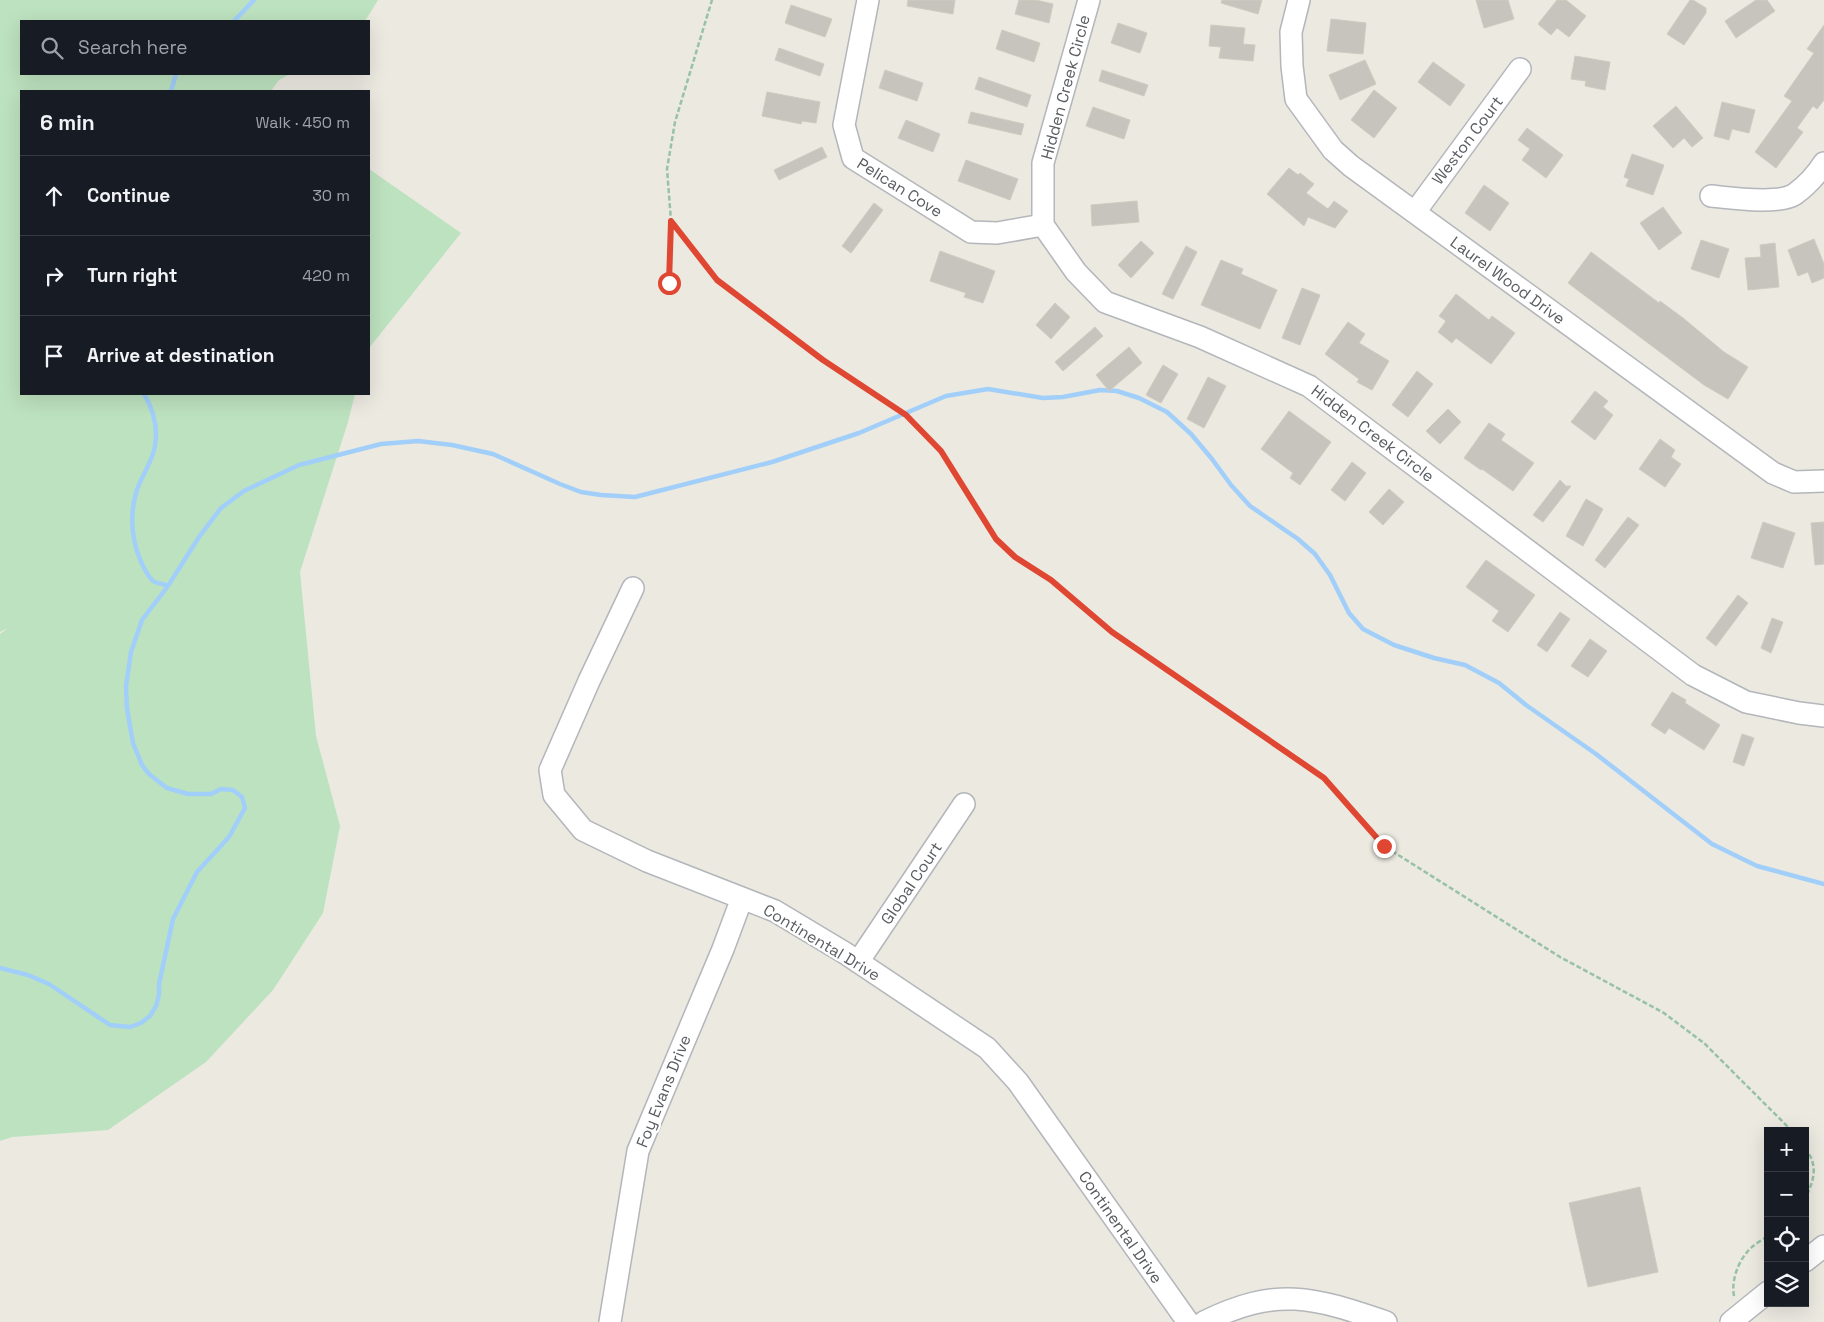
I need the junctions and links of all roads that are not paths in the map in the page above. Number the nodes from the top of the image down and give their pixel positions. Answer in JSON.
{"nodes":[{"id":1,"x":868,"y":0,"type":"edge"},
{"id":2,"x":1089,"y":0,"type":"edge"},
{"id":3,"x":1299,"y":0,"type":"edge"},
{"id":4,"x":1520,"y":69,"type":"dead end"},
{"id":5,"x":1824,"y":163,"type":"edge"},
{"id":6,"x":1711,"y":196,"type":"dead end"},
{"id":7,"x":1414,"y":212,"type":"junction"},
{"id":8,"x":1043,"y":226,"type":"junction"},
{"id":9,"x":1824,"y":481,"type":"edge"},
{"id":10,"x":633,"y":588,"type":"dead end"},
{"id":11,"x":1824,"y":716,"type":"edge"},
{"id":12,"x":964,"y":804,"type":"dead end"},
{"id":13,"x":742,"y":898,"type":"junction"},
{"id":14,"x":858,"y":962,"type":"junction"},
{"id":15,"x":1824,"y":1246,"type":"edge"},
{"id":16,"x":1809,"y":1258,"type":"edge"},
{"id":17,"x":1764,"y":1295,"type":"edge"},
{"id":18,"x":1734,"y":1319,"type":"edge"},
{"id":19,"x":610,"y":1322,"type":"edge"},
{"id":20,"x":1188,"y":1322,"type":"edge"},
{"id":21,"x":1204,"y":1322,"type":"edge"},
{"id":22,"x":1386,"y":1322,"type":"edge"}],
"edges":[{"from":1,"to":8,"type":"street","name":"Pelican Cove"},
{"from":2,"to":8,"type":"street","name":"Hidden Creek Circle"},
{"from":3,"to":7,"type":"street","name":"Laurel Wood Drive"},
{"from":4,"to":7,"type":"street","name":"Weston Court"},
{"from":5,"to":6,"type":"street"},
{"from":7,"to":9,"type":"street","name":"Laurel Wood Drive"},
{"from":8,"to":11,"type":"street","name":"Hidden Creek Circle"},
{"from":10,"to":13,"type":"street","name":"Continental Drive"},
{"from":12,"to":14,"type":"street","name":"Global Court"},
{"from":13,"to":14,"type":"street","name":"Continental Drive"},
{"from":13,"to":19,"type":"street","name":"Foy Evans Drive"},
{"from":14,"to":20,"type":"street","name":"Continental Drive"},
{"from":15,"to":16,"type":"street"},
{"from":17,"to":18,"type":"street"},
{"from":21,"to":22,"type":"street"}]}
